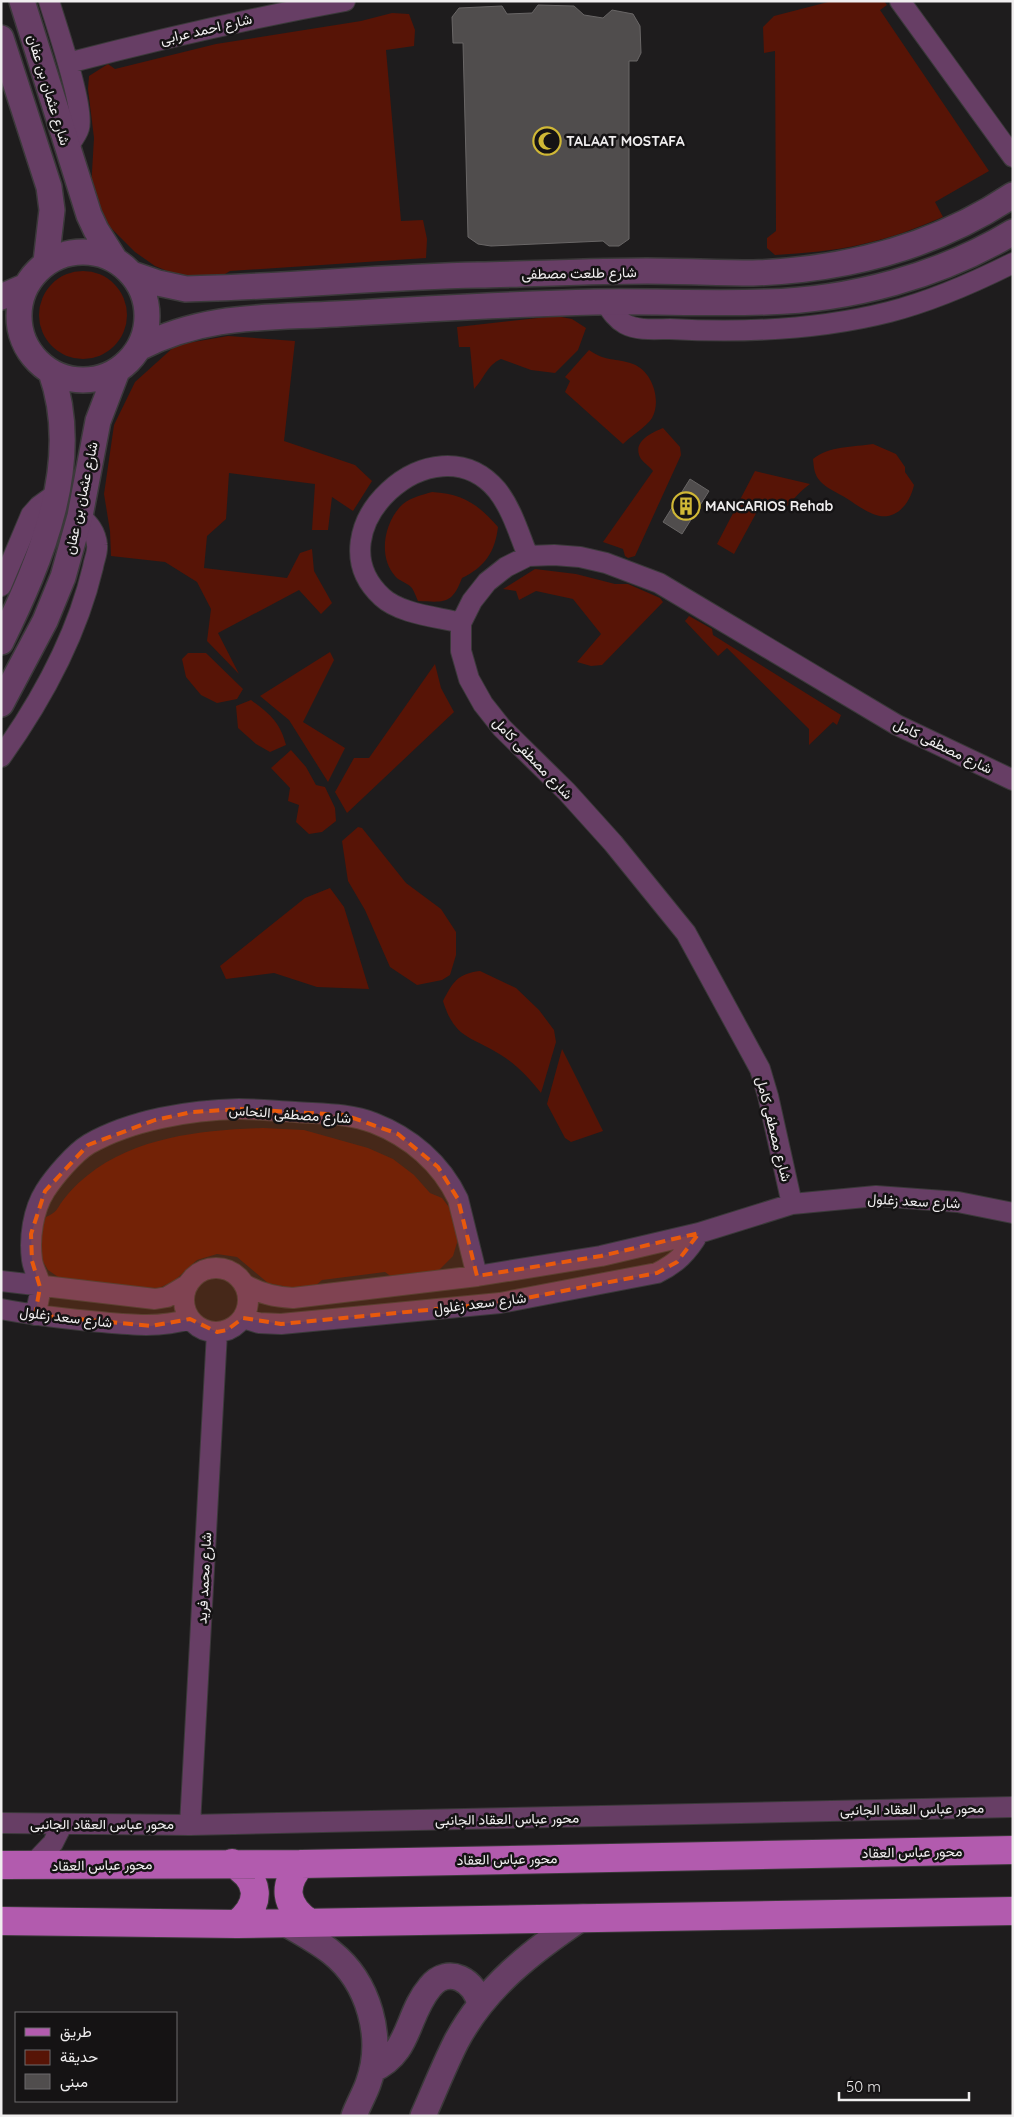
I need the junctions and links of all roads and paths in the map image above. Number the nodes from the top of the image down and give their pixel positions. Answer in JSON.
{"nodes":[{"id":1,"x":22,"y":1,"type":"edge"},
{"id":2,"x":49,"y":1,"type":"edge"},
{"id":3,"x":345,"y":1,"type":"edge"},
{"id":4,"x":900,"y":1,"type":"edge"},
{"id":5,"x":1,"y":38,"type":"edge"},
{"id":6,"x":68,"y":63,"type":"junction"},
{"id":7,"x":9,"y":84,"type":"edge"},
{"id":8,"x":67,"y":148,"type":"junction"},
{"id":9,"x":1013,"y":157,"type":"edge"},
{"id":10,"x":1013,"y":195,"type":"edge"},
{"id":11,"x":1013,"y":232,"type":"edge"},
{"id":12,"x":46,"y":262,"type":"junction"},
{"id":13,"x":1013,"y":263,"type":"edge"},
{"id":14,"x":124,"y":267,"type":"junction"},
{"id":15,"x":24,"y":287,"type":"junction"},
{"id":16,"x":1,"y":298,"type":"edge"},
{"id":17,"x":605,"y":302,"type":"junction"},
{"id":18,"x":1,"y":340,"type":"edge"},
{"id":19,"x":139,"y":348,"type":"junction"},
{"id":20,"x":42,"y":364,"type":"junction"},
{"id":21,"x":117,"y":371,"type":"junction"},
{"id":22,"x":57,"y":493,"type":"junction"},
{"id":23,"x":80,"y":516,"type":"junction"},
{"id":24,"x":528,"y":556,"type":"junction"},
{"id":25,"x":1,"y":586,"type":"edge"},
{"id":26,"x":461,"y":623,"type":"junction"},
{"id":27,"x":1,"y":642,"type":"edge"},
{"id":28,"x":1,"y":704,"type":"edge"},
{"id":29,"x":1,"y":757,"type":"edge"},
{"id":30,"x":1013,"y":780,"type":"edge"},
{"id":31,"x":792,"y":1204,"type":"junction"},
{"id":32,"x":1013,"y":1213,"type":"edge"},
{"id":33,"x":699,"y":1233,"type":"junction"},
{"id":34,"x":477,"y":1276,"type":"junction"},
{"id":35,"x":1,"y":1281,"type":"edge"},
{"id":36,"x":244,"y":1284,"type":"junction"},
{"id":37,"x":187,"y":1285,"type":"junction"},
{"id":38,"x":40,"y":1287,"type":"junction"},
{"id":39,"x":1,"y":1309,"type":"edge"},
{"id":40,"x":35,"y":1315,"type":"junction"},
{"id":41,"x":243,"y":1318,"type":"junction"},
{"id":42,"x":190,"y":1319,"type":"junction"},
{"id":43,"x":217,"y":1332,"type":"junction"},
{"id":44,"x":1013,"y":1807,"type":"edge"},
{"id":45,"x":1,"y":1823,"type":"edge"},
{"id":46,"x":62,"y":1825,"type":"junction"},
{"id":47,"x":190,"y":1825,"type":"junction"},
{"id":48,"x":1013,"y":1850,"type":"edge"},
{"id":49,"x":232,"y":1863,"type":"junction"},
{"id":50,"x":301,"y":1864,"type":"junction"},
{"id":51,"x":1,"y":1865,"type":"edge"},
{"id":52,"x":31,"y":1866,"type":"junction"},
{"id":53,"x":1013,"y":1911,"type":"edge"},
{"id":54,"x":583,"y":1917,"type":"junction"},
{"id":55,"x":1,"y":1921,"type":"edge"},
{"id":56,"x":297,"y":1923,"type":"junction"},
{"id":57,"x":237,"y":1924,"type":"junction"},
{"id":58,"x":480,"y":2005,"type":"junction"},
{"id":59,"x":372,"y":2070,"type":"junction"},
{"id":60,"x":354,"y":2116,"type":"edge"},
{"id":61,"x":423,"y":2116,"type":"edge"}],
"edges":[{"from":1,"to":8,"type":"street","name":"شارع عثمان بن عفان"},
{"from":2,"to":6,"type":"street"},
{"from":3,"to":6,"type":"street","name":"شارع احمد عرابى"},
{"from":4,"to":9,"type":"street"},
{"from":5,"to":7,"type":"street","name":"شارع عثمان بن عفان"},
{"from":6,"to":8,"type":"street"},
{"from":7,"to":12,"type":"street","name":"شارع عثمان بن عفان"},
{"from":8,"to":14,"type":"street","name":"شارع عثمان بن عفان"},
{"from":10,"to":14,"type":"street","name":"شارع طلعت مصطفى"},
{"from":11,"to":17,"type":"street"},
{"from":12,"to":14,"type":"street"},
{"from":12,"to":15,"type":"street"},
{"from":13,"to":17,"type":"street"},
{"from":14,"to":19,"type":"street"},
{"from":15,"to":16,"type":"street"},
{"from":15,"to":20,"type":"street"},
{"from":17,"to":19,"type":"street"},
{"from":18,"to":20,"type":"street"},
{"from":19,"to":21,"type":"street"},
{"from":20,"to":21,"type":"street"},
{"from":20,"to":22,"type":"street","name":"شارع عثمان بن عفان"},
{"from":21,"to":23,"type":"street","name":"شارع عثمان بن عفان"},
{"from":22,"to":25,"type":"street"},
{"from":22,"to":27,"type":"street","name":"شارع عثمان بن عفان"},
{"from":23,"to":28,"type":"street","name":"شارع عثمان بن عفان"},
{"from":23,"to":29,"type":"street"},
{"from":24,"to":26,"type":"street","name":"شارع مصطفى كامل"},
{"from":24,"to":26,"type":"street"},
{"from":24,"to":30,"type":"street","name":"شارع مصطفى كامل"},
{"from":26,"to":31,"type":"street","name":"شارع مصطفى كامل"},
{"from":31,"to":32,"type":"street","name":"شارع سعد زغلول"},
{"from":31,"to":33,"type":"street","name":"شارع سعد زغلول"},
{"from":33,"to":34,"type":"street","name":"شارع سعد زغلول"},
{"from":33,"to":41,"type":"street","name":"شارع سعد زغلول"},
{"from":34,"to":36,"type":"street","name":"شارع سعد زغلول"},
{"from":34,"to":38,"type":"street","name":"شارع مصطفى النحاس"},
{"from":35,"to":38,"type":"street","name":"شارع سعد زغلول"},
{"from":36,"to":37,"type":"street"},
{"from":36,"to":41,"type":"street"},
{"from":37,"to":38,"type":"street","name":"شارع سعد زغلول"},
{"from":37,"to":42,"type":"street"},
{"from":38,"to":40,"type":"street"},
{"from":39,"to":40,"type":"street","name":"شارع سعد زغلول"},
{"from":40,"to":42,"type":"street","name":"شارع سعد زغلول"},
{"from":41,"to":43,"type":"street"},
{"from":42,"to":43,"type":"street"},
{"from":43,"to":47,"type":"street","name":"شارع محمد فريد"},
{"from":44,"to":47,"type":"street","name":"محور عباس العقاد الجانبى"},
{"from":45,"to":46,"type":"street","name":"محور عباس العقاد الجانبى"},
{"from":46,"to":47,"type":"street","name":"محور عباس العقاد الجانبى"},
{"from":46,"to":52,"type":"street"},
{"from":48,"to":50,"type":"main road","name":"محور عباس العقاد"},
{"from":49,"to":50,"type":"main road","name":"محور عباس العقاد"},
{"from":49,"to":52,"type":"main road","name":"محور عباس العقاد"},
{"from":49,"to":57,"type":"main road"},
{"from":50,"to":56,"type":"main road"},
{"from":51,"to":52,"type":"main road","name":"محور عباس العقاد"},
{"from":53,"to":54,"type":"main road"},
{"from":54,"to":56,"type":"main road"},
{"from":54,"to":58,"type":"street"},
{"from":55,"to":57,"type":"main road"},
{"from":56,"to":57,"type":"main road"},
{"from":56,"to":59,"type":"street"},
{"from":58,"to":59,"type":"street"},
{"from":58,"to":61,"type":"street"},
{"from":59,"to":60,"type":"street"}]}
